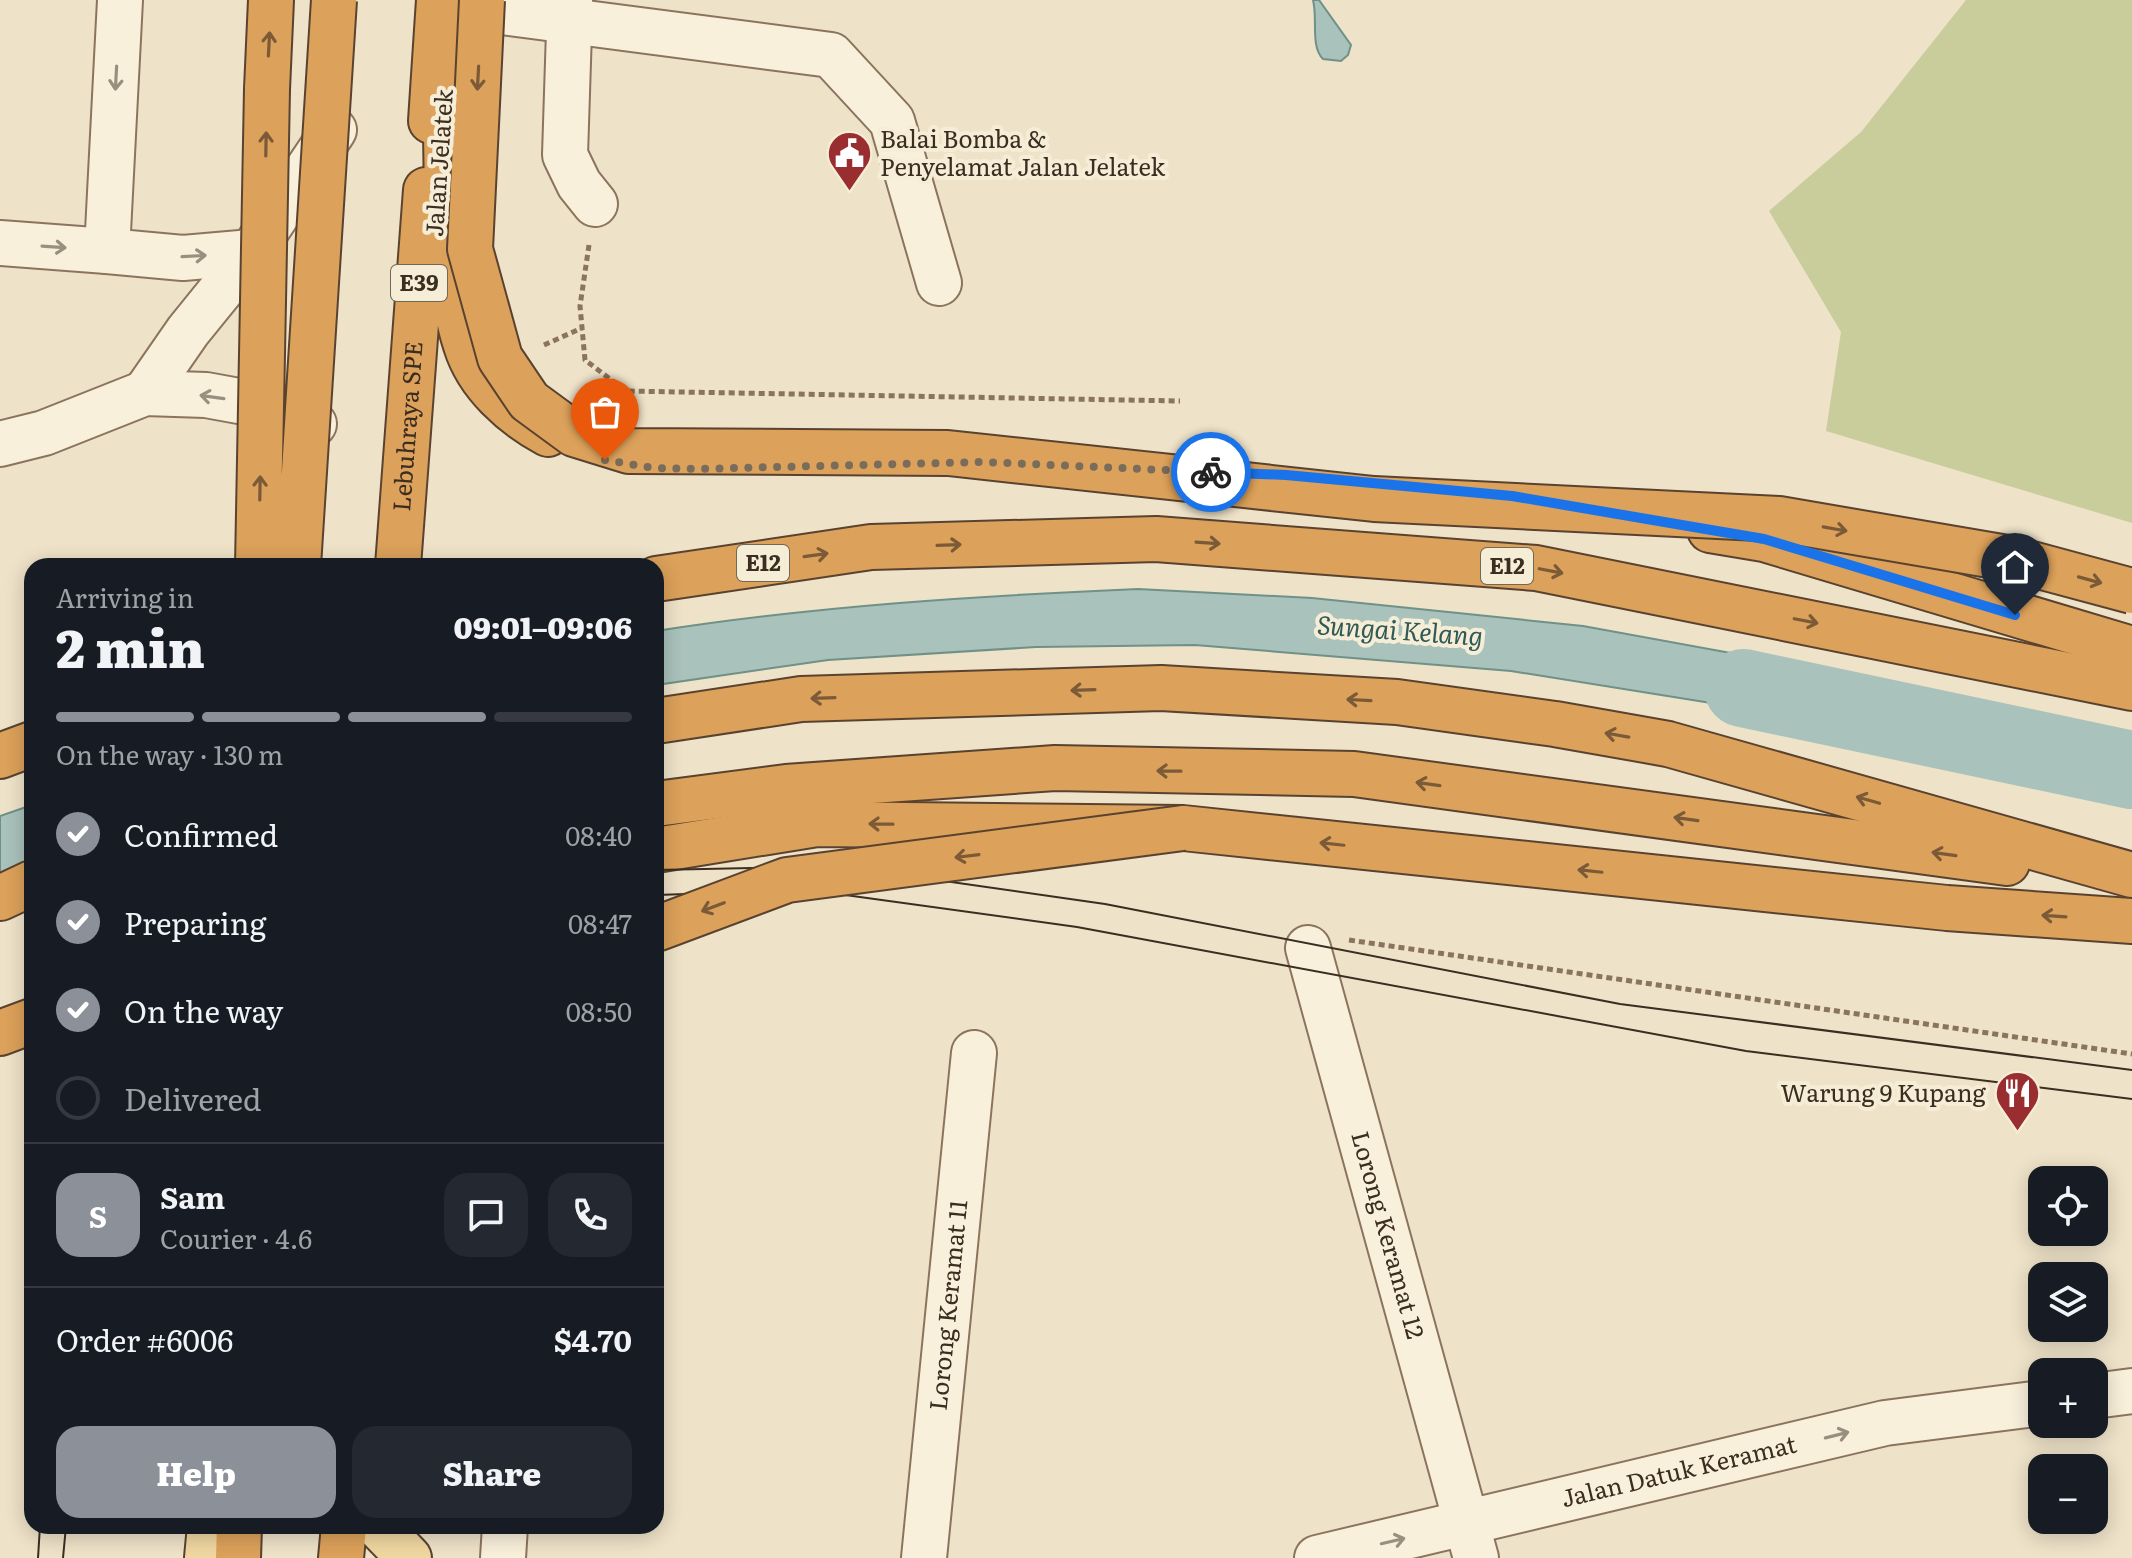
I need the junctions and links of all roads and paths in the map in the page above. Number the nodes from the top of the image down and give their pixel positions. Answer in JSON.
{"nodes":[{"id":1,"x":120,"y":0,"type":"edge"},
{"id":2,"x":271,"y":0,"type":"edge"},
{"id":3,"x":337,"y":0,"type":"edge"},
{"id":4,"x":458,"y":2,"type":"edge"},
{"id":5,"x":569,"y":10,"type":"edge"},
{"id":6,"x":445,"y":92,"type":"junction"},
{"id":7,"x":334,"y":130,"type":"junction"},
{"id":8,"x":595,"y":204,"type":"joint"},
{"id":9,"x":0,"y":243,"type":"edge"},
{"id":10,"x":107,"y":251,"type":"junction"},
{"id":11,"x":252,"y":252,"type":"junction"},
{"id":12,"x":939,"y":283,"type":"dead end"},
{"id":13,"x":582,"y":328,"type":"junction"},
{"id":14,"x":539,"y":347,"type":"dead end"},
{"id":15,"x":145,"y":393,"type":"junction"},
{"id":16,"x":1180,"y":401,"type":"dead end"},
{"id":17,"x":314,"y":424,"type":"junction"},
{"id":18,"x":0,"y":444,"type":"edge"},
{"id":19,"x":258,"y":558,"type":"edge"},
{"id":20,"x":302,"y":558,"type":"edge"},
{"id":21,"x":302,"y":558,"type":"edge"},
{"id":22,"x":399,"y":558,"type":"edge"},
{"id":23,"x":410,"y":558,"type":"edge"},
{"id":24,"x":664,"y":578,"type":"edge"},
{"id":25,"x":2132,"y":591,"type":"edge"},
{"id":26,"x":2132,"y":649,"type":"edge"},
{"id":27,"x":2132,"y":688,"type":"edge"},
{"id":28,"x":664,"y":720,"type":"edge"},
{"id":29,"x":24,"y":747,"type":"edge"},
{"id":30,"x":0,"y":756,"type":"edge"},
{"id":31,"x":664,"y":803,"type":"edge"},
{"id":32,"x":1183,"y":828,"type":"junction"},
{"id":33,"x":664,"y":849,"type":"edge"},
{"id":34,"x":2132,"y":877,"type":"edge"},
{"id":35,"x":24,"y":887,"type":"edge"},
{"id":36,"x":0,"y":898,"type":"edge"},
{"id":37,"x":2132,"y":921,"type":"edge"},
{"id":38,"x":664,"y":926,"type":"edge"},
{"id":39,"x":1308,"y":948,"type":"joint"},
{"id":40,"x":24,"y":1024,"type":"edge"},
{"id":41,"x":0,"y":1033,"type":"edge"},
{"id":42,"x":974,"y":1053,"type":"dead end"},
{"id":43,"x":2132,"y":1054,"type":"edge"},
{"id":44,"x":2132,"y":1391,"type":"edge"},
{"id":45,"x":2108,"y":1394,"type":"edge"},
{"id":46,"x":2028,"y":1405,"type":"edge"},
{"id":47,"x":209,"y":1534,"type":"edge"},
{"id":48,"x":239,"y":1534,"type":"edge"},
{"id":49,"x":328,"y":1534,"type":"edge"},
{"id":50,"x":343,"y":1534,"type":"edge"},
{"id":51,"x":386,"y":1534,"type":"edge"},
{"id":52,"x":504,"y":1534,"type":"edge"},
{"id":53,"x":1473,"y":1541,"type":"edge"},
{"id":54,"x":207,"y":1558,"type":"edge"},
{"id":55,"x":238,"y":1558,"type":"edge"},
{"id":56,"x":327,"y":1558,"type":"edge"},
{"id":57,"x":341,"y":1558,"type":"edge"},
{"id":58,"x":409,"y":1558,"type":"edge"},
{"id":59,"x":503,"y":1558,"type":"edge"},
{"id":60,"x":924,"y":1558,"type":"edge"},
{"id":61,"x":1317,"y":1558,"type":"edge"}],
"edges":[{"from":1,"to":10,"type":"street","one_way":true},
{"from":19,"to":2,"type":"highway","one_way":true,"bridge":true},
{"from":3,"to":7,"type":"main road"},
{"from":3,"to":20,"type":"highway","bridge":true},
{"from":4,"to":5,"type":"street"},
{"from":4,"to":6,"type":"main road","name":"Jalan Jelatek"},
{"from":4,"to":22,"type":"highway","name":"Lebuhraya SPE","number":"E39"},
{"from":4,"to":25,"type":"highway","one_way":true,"bridge":true},
{"from":5,"to":8,"type":"street"},
{"from":5,"to":12,"type":"street"},
{"from":6,"to":23,"type":"main road","name":"Jalan Jelatek"},
{"from":6,"to":26,"type":"highway","bridge":true},
{"from":7,"to":11,"type":"street"},
{"from":7,"to":17,"type":"main road"},
{"from":8,"to":13,"type":"path"},
{"from":9,"to":10,"type":"street","one_way":true},
{"from":10,"to":11,"type":"street","one_way":true},
{"from":11,"to":15,"type":"street"},
{"from":13,"to":14,"type":"path"},
{"from":13,"to":16,"type":"path"},
{"from":17,"to":15,"type":"street","one_way":true},
{"from":15,"to":18,"type":"street"},
{"from":17,"to":21,"type":"main road"},
{"from":24,"to":27,"type":"highway","number":"E12","one_way":true},
{"from":34,"to":28,"type":"highway","one_way":true},
{"from":29,"to":30,"type":"highway"},
{"from":34,"to":31,"type":"highway","one_way":true},
{"from":32,"to":33,"type":"highway","one_way":true,"bridge":true},
{"from":37,"to":32,"type":"highway","one_way":true},
{"from":32,"to":38,"type":"highway","one_way":true,"bridge":true},
{"from":35,"to":36,"type":"highway"},
{"from":39,"to":43,"type":"path"},
{"from":39,"to":53,"type":"street","name":"Lorong Keramat 12"},
{"from":40,"to":41,"type":"highway"},
{"from":42,"to":60,"type":"street","name":"Lorong Keramat 11"},
{"from":44,"to":45,"type":"street"},
{"from":53,"to":46,"type":"street","name":"Jalan Datuk Keramat","one_way":true},
{"from":47,"to":54,"type":"main road"},
{"from":48,"to":55,"type":"highway"},
{"from":49,"to":56,"type":"highway"},
{"from":50,"to":57,"type":"highway"},
{"from":51,"to":58,"type":"main road"},
{"from":52,"to":59,"type":"street"},
{"from":61,"to":53,"type":"street","name":"Jalan Datuk Keramat","one_way":true}]}
